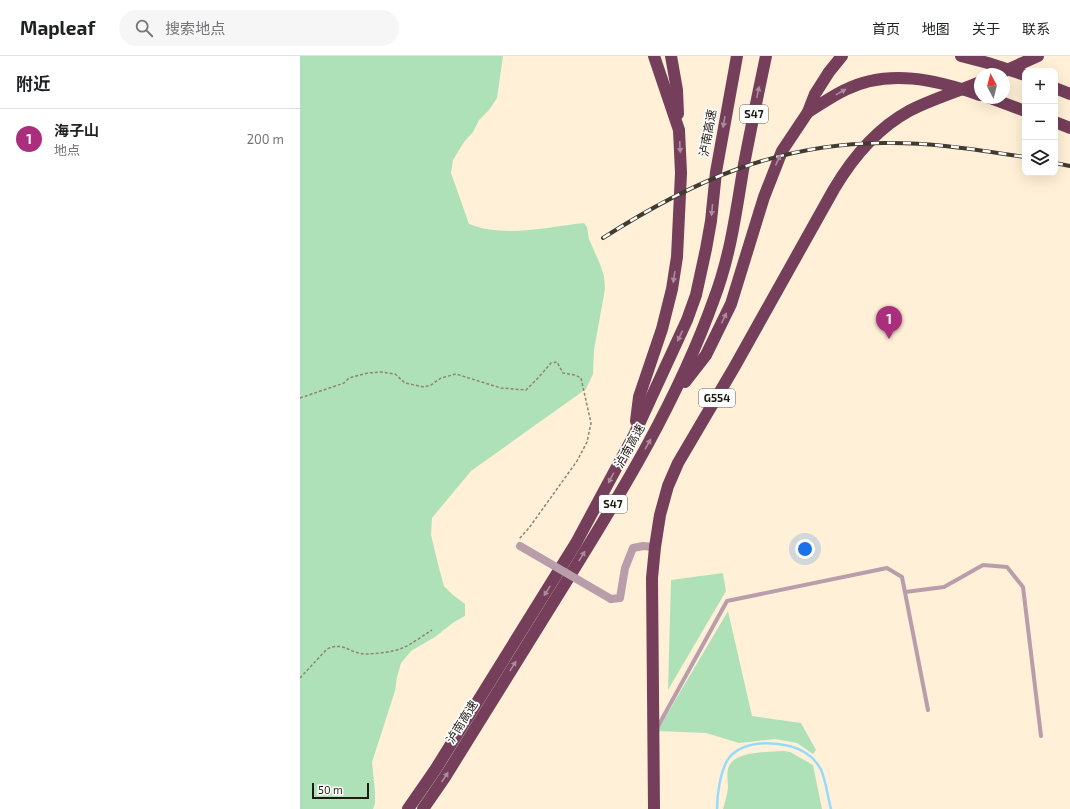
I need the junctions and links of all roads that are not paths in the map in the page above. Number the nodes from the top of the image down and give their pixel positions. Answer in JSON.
{"nodes":[{"id":1,"x":654,"y":56,"type":"edge"},
{"id":2,"x":671,"y":56,"type":"edge"},
{"id":3,"x":737,"y":56,"type":"edge"},
{"id":4,"x":766,"y":56,"type":"edge"},
{"id":5,"x":842,"y":56,"type":"edge"},
{"id":6,"x":961,"y":56,"type":"edge"},
{"id":7,"x":1038,"y":56,"type":"edge"},
{"id":8,"x":1010,"y":69,"type":"edge"},
{"id":9,"x":1022,"y":74,"type":"edge"},
{"id":10,"x":974,"y":84,"type":"edge"},
{"id":11,"x":1058,"y":89,"type":"edge"},
{"id":12,"x":974,"y":93,"type":"edge"},
{"id":13,"x":1070,"y":94,"type":"edge"},
{"id":14,"x":1006,"y":104,"type":"edge"},
{"id":15,"x":1022,"y":110,"type":"edge"},
{"id":16,"x":808,"y":112,"type":"junction"},
{"id":17,"x":1058,"y":123,"type":"edge"},
{"id":18,"x":1070,"y":128,"type":"edge"},
{"id":19,"x":679,"y":130,"type":"junction"},
{"id":20,"x":673,"y":398,"type":"junction"},
{"id":21,"x":634,"y":435,"type":"junction"},
{"id":22,"x":520,"y":546,"type":"road end"},
{"id":23,"x":655,"y":547,"type":"junction"},
{"id":24,"x":905,"y":592,"type":"junction"},
{"id":25,"x":928,"y":710,"type":"dead end"},
{"id":26,"x":654,"y":734,"type":"junction"},
{"id":27,"x":1041,"y":736,"type":"dead end"},
{"id":28,"x":408,"y":809,"type":"edge"},
{"id":29,"x":423,"y":809,"type":"edge"},
{"id":30,"x":654,"y":809,"type":"edge"}],
"edges":[{"from":1,"to":19,"type":"highway"},
{"from":2,"to":19,"type":"highway"},
{"from":3,"to":21,"type":"highway","name":"泸南高速","number":"S47","one_way":true},
{"from":20,"to":4,"type":"highway","name":"泸南高速","number":"S47","one_way":true},
{"from":5,"to":16,"type":"highway"},
{"from":6,"to":9,"type":"highway","bridge":true},
{"from":7,"to":8,"type":"highway"},
{"from":10,"to":23,"type":"highway","number":"G554"},
{"from":11,"to":13,"type":"highway"},
{"from":16,"to":12,"type":"highway","one_way":true,"bridge":true},
{"from":14,"to":15,"type":"highway"},
{"from":20,"to":16,"type":"highway","one_way":true},
{"from":17,"to":18,"type":"highway"},
{"from":19,"to":21,"type":"highway","one_way":true},
{"from":29,"to":20,"type":"highway","name":"泸南高速","number":"S47","one_way":true},
{"from":21,"to":28,"type":"highway","name":"泸南高速","number":"S47","one_way":true},
{"from":22,"to":23,"type":"street","bridge":true},
{"from":23,"to":26,"type":"highway","number":"G554"},
{"from":24,"to":25,"type":"lane"},
{"from":24,"to":26,"type":"lane"},
{"from":24,"to":27,"type":"lane"},
{"from":26,"to":30,"type":"highway","number":"G554"}]}
